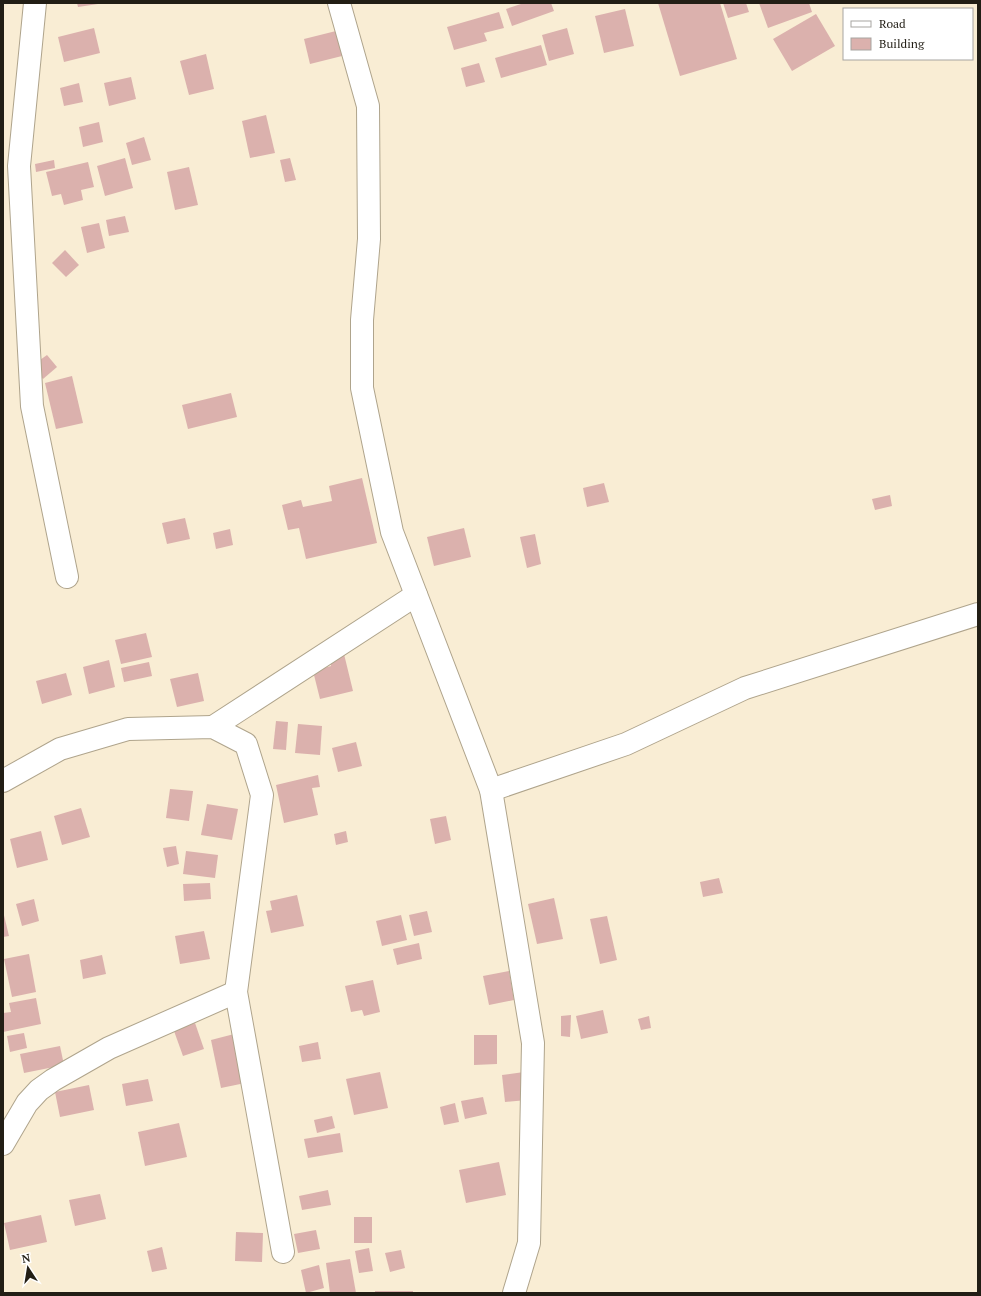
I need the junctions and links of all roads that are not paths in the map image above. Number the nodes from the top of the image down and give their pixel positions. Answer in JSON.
{"nodes":[{"id":1,"x":35,"y":3,"type":"edge"},
{"id":2,"x":339,"y":3,"type":"edge"},
{"id":3,"x":68,"y":577,"type":"dead end"},
{"id":4,"x":416,"y":595,"type":"junction"},
{"id":5,"x":978,"y":614,"type":"edge"},
{"id":6,"x":213,"y":727,"type":"junction"},
{"id":7,"x":3,"y":781,"type":"edge"},
{"id":8,"x":491,"y":790,"type":"junction"},
{"id":9,"x":236,"y":992,"type":"junction"},
{"id":10,"x":3,"y":1144,"type":"edge"},
{"id":11,"x":282,"y":1252,"type":"dead end"},
{"id":12,"x":514,"y":1293,"type":"edge"}],
"edges":[{"from":1,"to":3,"type":"street"},
{"from":2,"to":4,"type":"street"},
{"from":4,"to":6,"type":"street"},
{"from":4,"to":8,"type":"street"},
{"from":5,"to":8,"type":"street"},
{"from":6,"to":7,"type":"street"},
{"from":6,"to":9,"type":"street"},
{"from":8,"to":12,"type":"street"},
{"from":9,"to":10,"type":"street"},
{"from":9,"to":11,"type":"street"}]}
